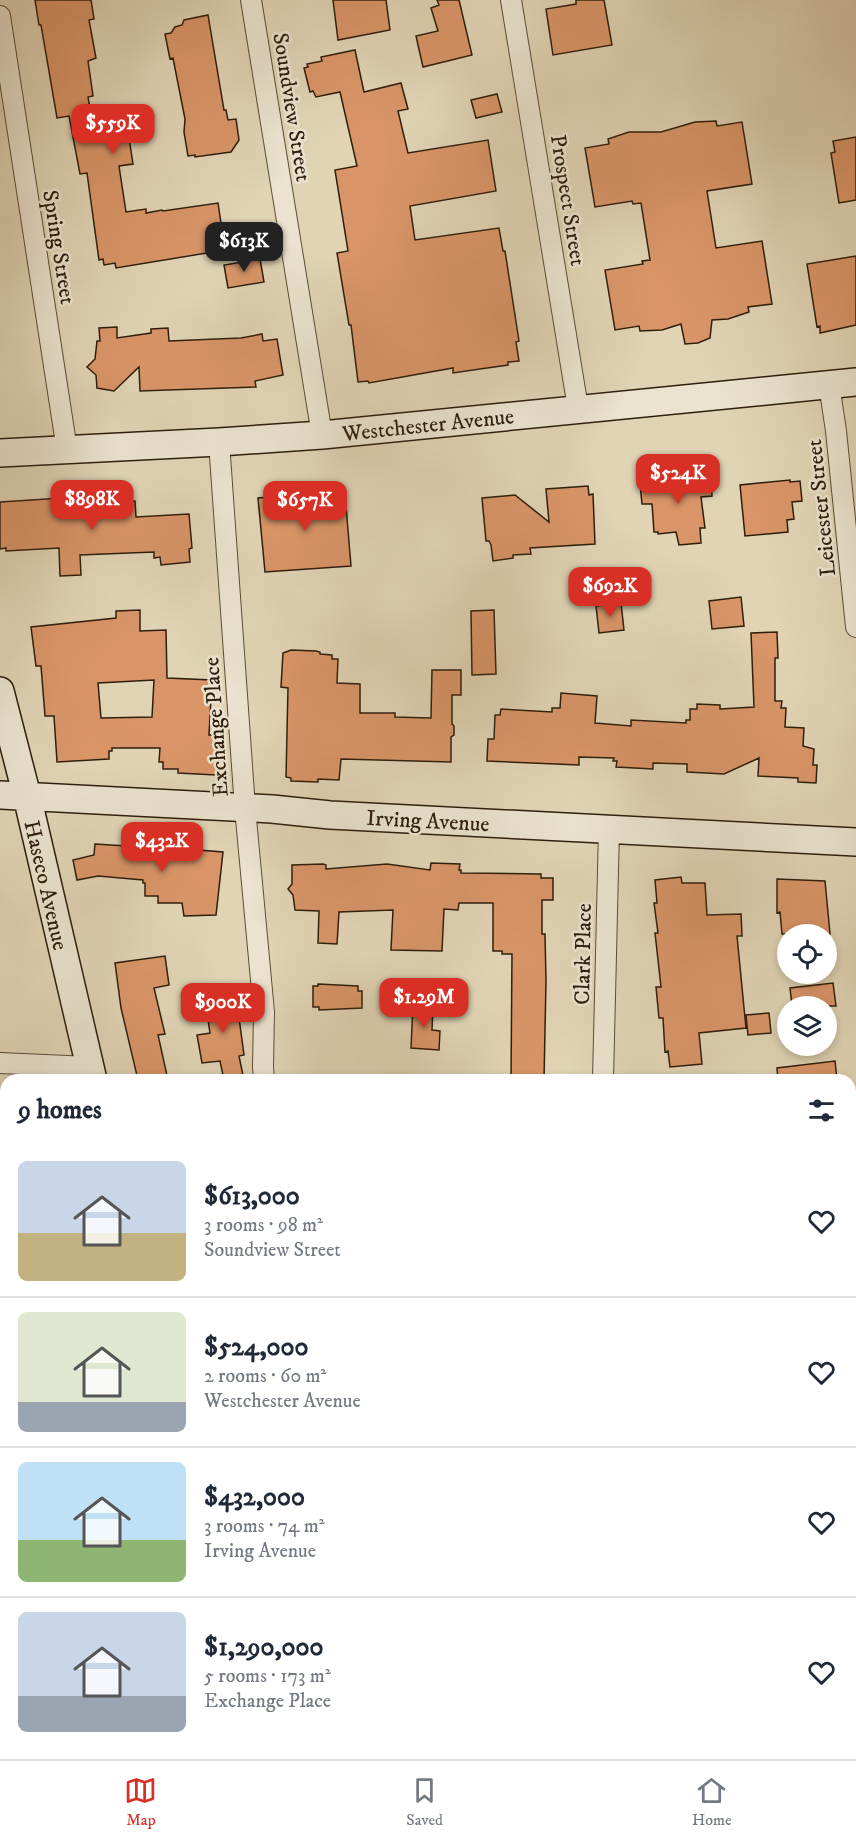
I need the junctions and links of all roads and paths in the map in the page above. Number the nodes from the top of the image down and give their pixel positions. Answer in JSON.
{"nodes":[{"id":1,"x":251,"y":0,"type":"edge"},
{"id":2,"x":511,"y":0,"type":"edge"},
{"id":3,"x":0,"y":16,"type":"edge"},
{"id":4,"x":856,"y":382,"type":"edge"},
{"id":5,"x":829,"y":384,"type":"junction"},
{"id":6,"x":578,"y":408,"type":"junction"},
{"id":7,"x":322,"y":435,"type":"junction"},
{"id":8,"x":219,"y":442,"type":"junction"},
{"id":9,"x":68,"y":450,"type":"junction"},
{"id":10,"x":0,"y":453,"type":"edge"},
{"id":11,"x":856,"y":627,"type":"edge"},
{"id":12,"x":0,"y":691,"type":"edge"},
{"id":13,"x":0,"y":795,"type":"edge"},
{"id":14,"x":27,"y":796,"type":"junction"},
{"id":15,"x":245,"y":808,"type":"junction"},
{"id":16,"x":609,"y":829,"type":"junction"},
{"id":17,"x":856,"y":842,"type":"edge"},
{"id":18,"x":0,"y":1063,"type":"edge"},
{"id":19,"x":92,"y":1074,"type":"edge"},
{"id":20,"x":263,"y":1074,"type":"edge"},
{"id":21,"x":603,"y":1074,"type":"edge"}],
"edges":[{"from":1,"to":7,"type":"street","name":"Soundview Street"},
{"from":2,"to":6,"type":"street","name":"Prospect Street"},
{"from":3,"to":9,"type":"street","name":"Spring Street"},
{"from":4,"to":5,"type":"street","name":"Westchester Avenue"},
{"from":5,"to":6,"type":"street","name":"Westchester Avenue"},
{"from":5,"to":11,"type":"street","name":"Leicester Street"},
{"from":6,"to":7,"type":"street","name":"Westchester Avenue"},
{"from":7,"to":8,"type":"street","name":"Westchester Avenue"},
{"from":8,"to":9,"type":"street","name":"Westchester Avenue"},
{"from":8,"to":15,"type":"street","name":"Exchange Place"},
{"from":9,"to":10,"type":"street","name":"Westchester Avenue"},
{"from":12,"to":14,"type":"street","name":"Haseco Avenue"},
{"from":13,"to":14,"type":"street","name":"Irving Avenue"},
{"from":14,"to":15,"type":"street","name":"Irving Avenue"},
{"from":14,"to":19,"type":"street","name":"Haseco Avenue"},
{"from":15,"to":16,"type":"street","name":"Irving Avenue"},
{"from":15,"to":20,"type":"street","name":"Exchange Place"},
{"from":16,"to":17,"type":"street","name":"Irving Avenue"},
{"from":16,"to":21,"type":"street","name":"Clark Place"},
{"from":18,"to":19,"type":"street"}]}
